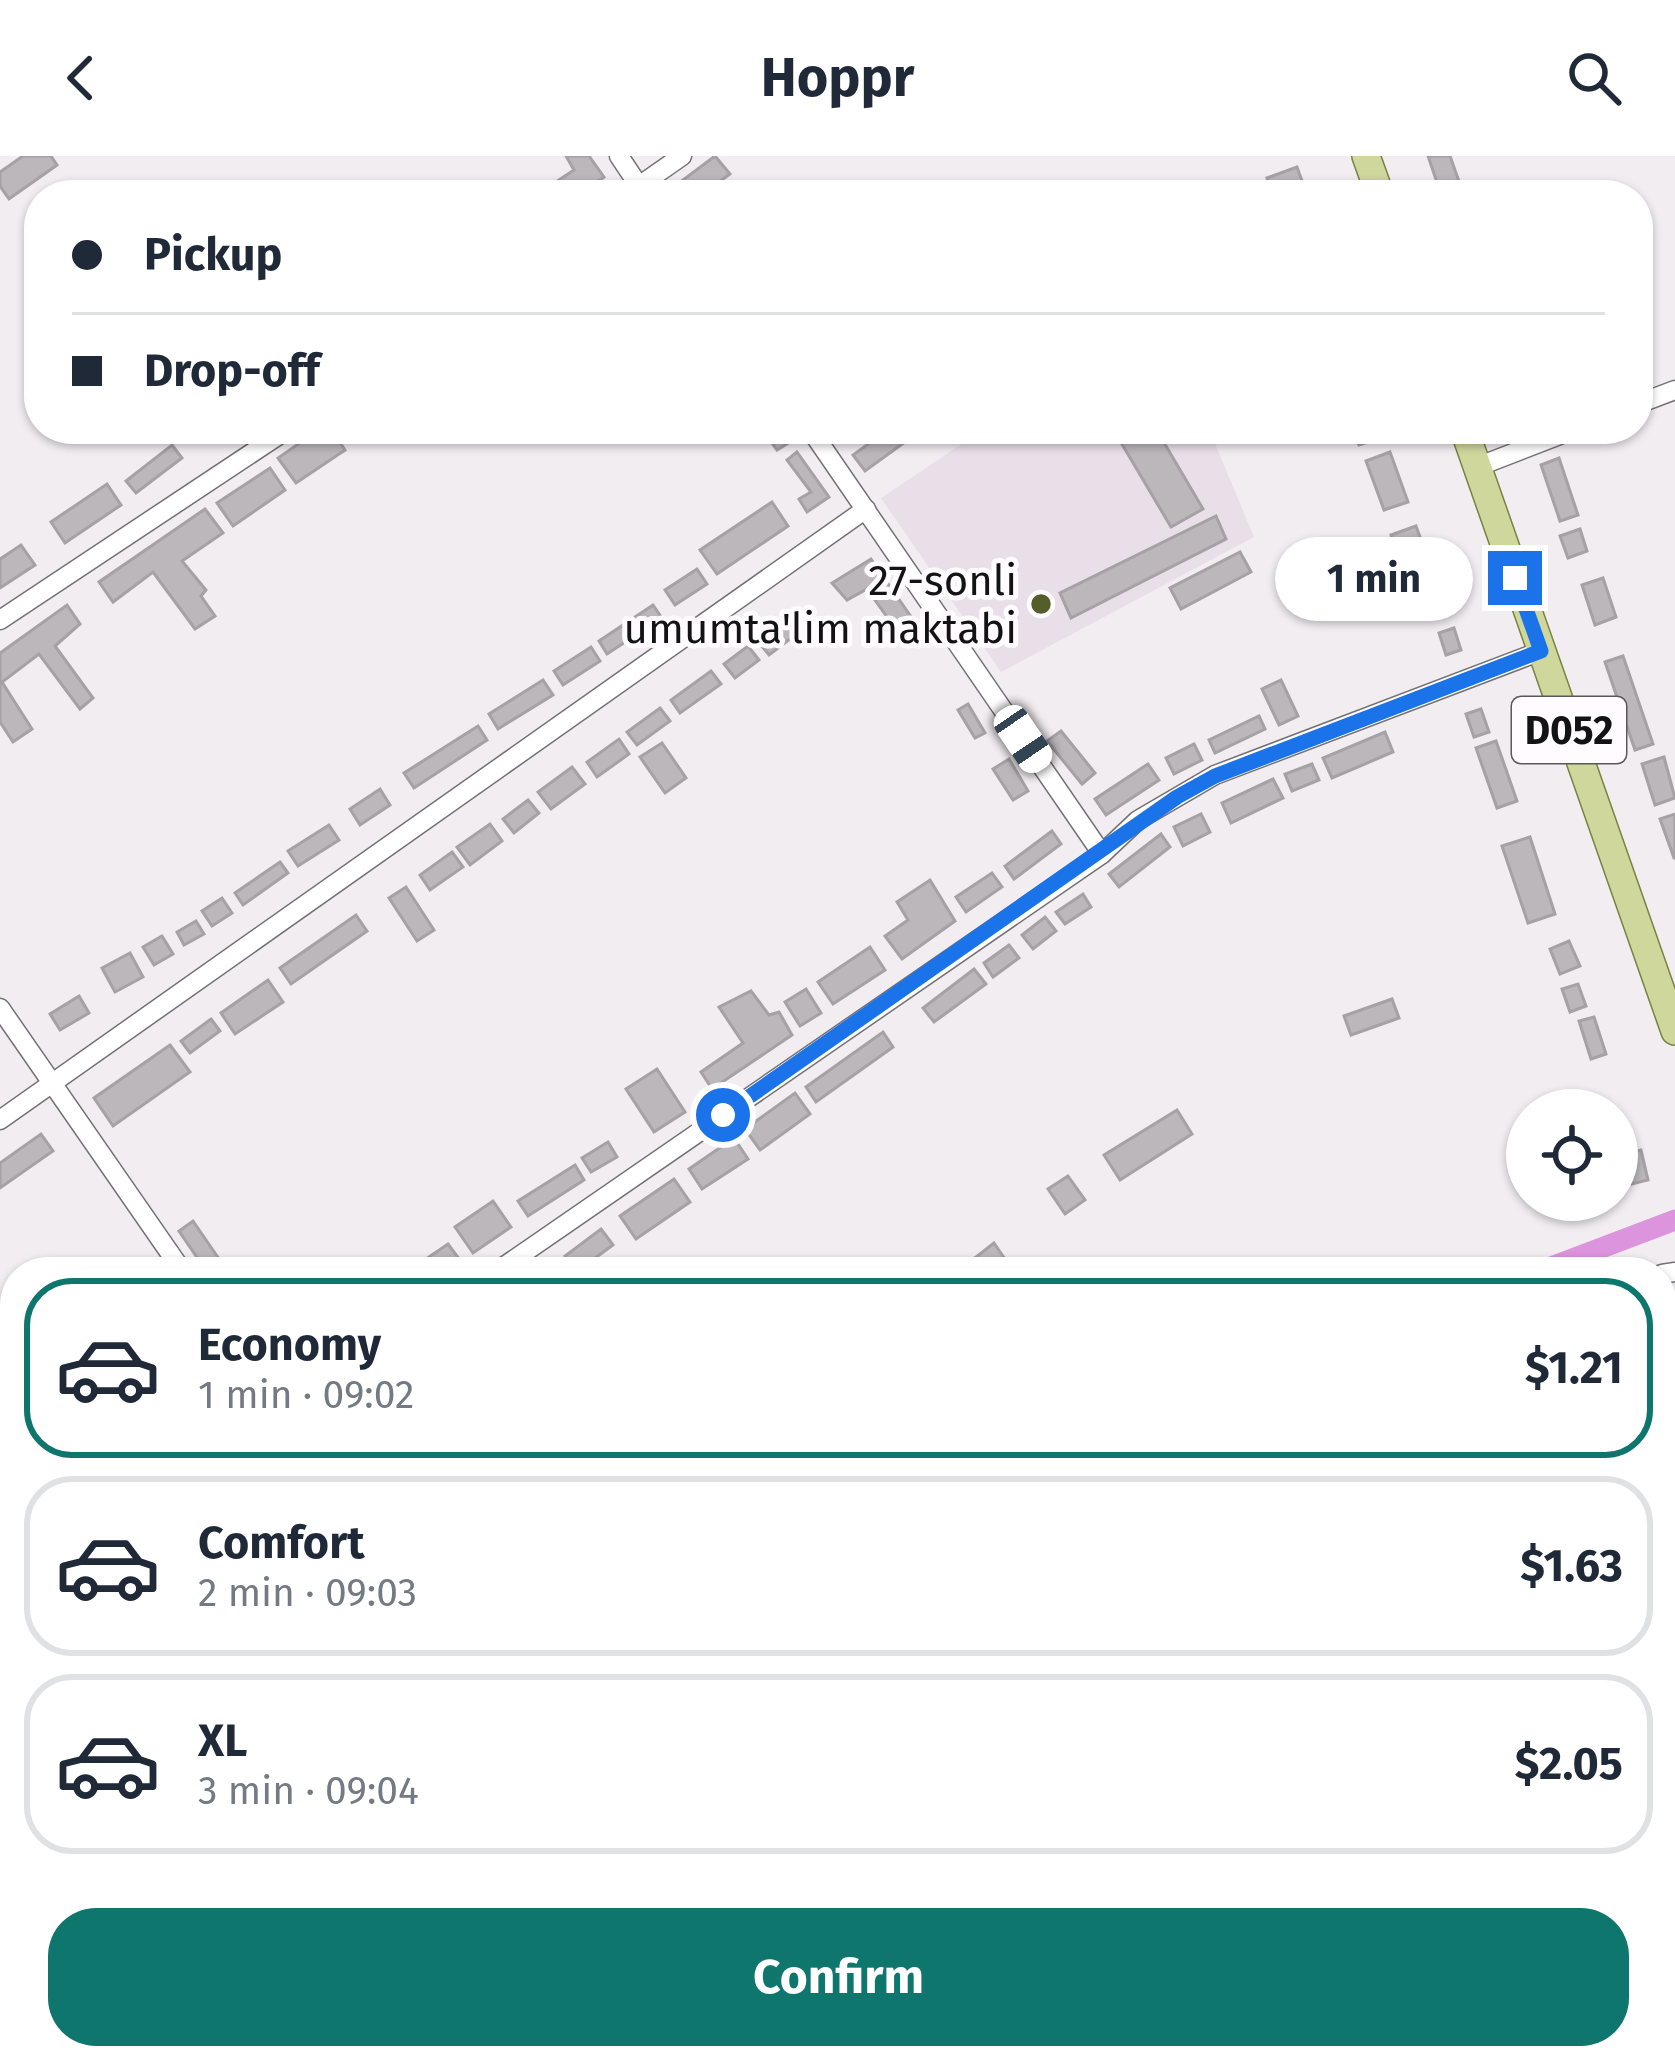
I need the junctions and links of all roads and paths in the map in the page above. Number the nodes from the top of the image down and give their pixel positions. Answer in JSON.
{"nodes":[{"id":1,"x":682,"y":156,"type":"edge"},
{"id":2,"x":652,"y":180,"type":"edge"},
{"id":3,"x":265,"y":444,"type":"edge"},
{"id":4,"x":821,"y":444,"type":"edge"},
{"id":5,"x":1470,"y":444,"type":"edge"},
{"id":6,"x":1537,"y":444,"type":"edge"},
{"id":7,"x":1478,"y":467,"type":"junction"},
{"id":8,"x":866,"y":508,"type":"junction"},
{"id":9,"x":0,"y":620,"type":"edge"},
{"id":10,"x":1541,"y":651,"type":"junction"},
{"id":11,"x":1102,"y":854,"type":"junction"},
{"id":12,"x":0,"y":1008,"type":"edge"},
{"id":13,"x":1675,"y":1031,"type":"edge"},
{"id":14,"x":51,"y":1083,"type":"junction"},
{"id":15,"x":0,"y":1120,"type":"edge"},
{"id":16,"x":173,"y":1257,"type":"edge"},
{"id":17,"x":518,"y":1257,"type":"edge"}],
"edges":[{"from":1,"to":2,"type":"street"},
{"from":3,"to":9,"type":"street"},
{"from":4,"to":8,"type":"street"},
{"from":5,"to":7,"type":"main road","number":"D052"},
{"from":6,"to":7,"type":"street"},
{"from":7,"to":10,"type":"main road","number":"D052"},
{"from":8,"to":11,"type":"street"},
{"from":8,"to":14,"type":"street"},
{"from":10,"to":11,"type":"street"},
{"from":10,"to":13,"type":"main road","number":"D052"},
{"from":11,"to":17,"type":"street"},
{"from":12,"to":14,"type":"street"},
{"from":14,"to":15,"type":"street"},
{"from":14,"to":16,"type":"street"}]}
